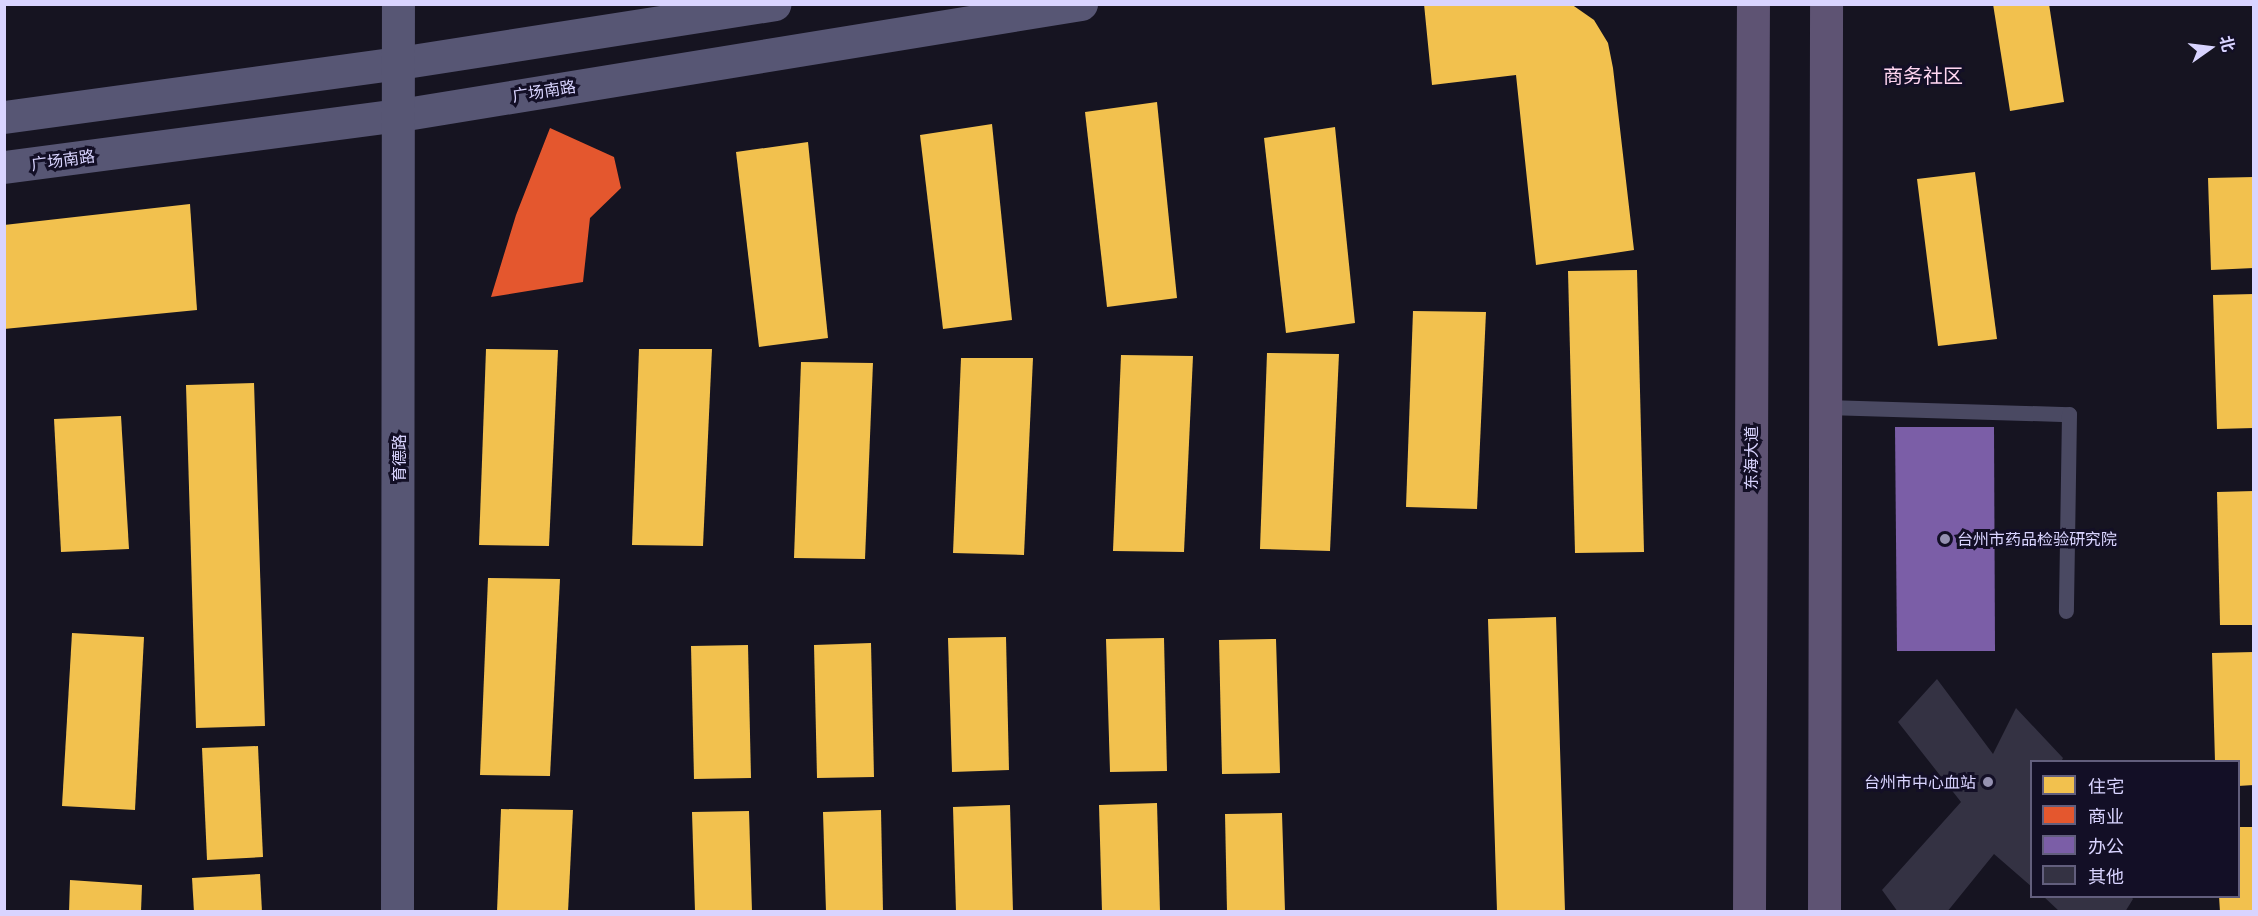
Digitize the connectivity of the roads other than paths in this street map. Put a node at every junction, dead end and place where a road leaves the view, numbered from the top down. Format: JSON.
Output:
{"nodes":[{"id":1,"x":398,"y":4,"type":"edge"},
{"id":2,"x":774,"y":4,"type":"edge"},
{"id":3,"x":1081,"y":4,"type":"edge"},
{"id":4,"x":1753,"y":4,"type":"edge"},
{"id":5,"x":1826,"y":4,"type":"edge"},
{"id":6,"x":399,"y":63,"type":"junction"},
{"id":7,"x":400,"y":115,"type":"junction"},
{"id":8,"x":4,"y":117,"type":"edge"},
{"id":9,"x":4,"y":167,"type":"edge"},
{"id":10,"x":1826,"y":406,"type":"junction"},
{"id":11,"x":2066,"y":611,"type":"dead end"},
{"id":12,"x":397,"y":912,"type":"edge"},
{"id":13,"x":1749,"y":912,"type":"edge"},
{"id":14,"x":1824,"y":912,"type":"edge"}],
"edges":[{"from":1,"to":6,"type":"main road","name":"育德路"},
{"from":2,"to":6,"type":"main road"},
{"from":3,"to":7,"type":"main road","name":"广场南路"},
{"from":4,"to":13,"type":"main road","name":"东海大道"},
{"from":5,"to":10,"type":"main road"},
{"from":6,"to":7,"type":"main road","name":"育德路"},
{"from":6,"to":8,"type":"main road"},
{"from":7,"to":9,"type":"main road","name":"广场南路"},
{"from":7,"to":12,"type":"main road","name":"育德路"},
{"from":10,"to":11,"type":"lane"},
{"from":10,"to":14,"type":"main road"}]}
